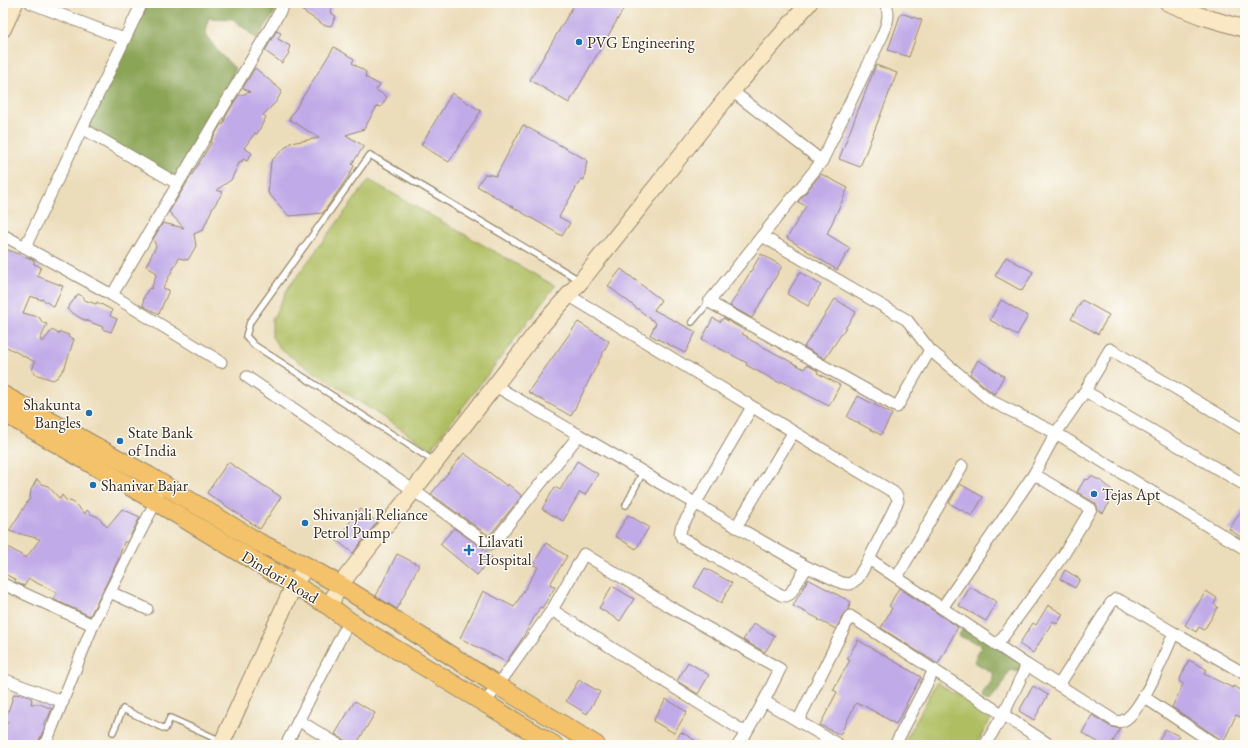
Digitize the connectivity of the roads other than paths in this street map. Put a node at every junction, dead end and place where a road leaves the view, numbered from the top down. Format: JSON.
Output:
{"nodes":[{"id":1,"x":15,"y":3,"type":"edge"},
{"id":2,"x":31,"y":3,"type":"edge"},
{"id":3,"x":142,"y":3,"type":"edge"},
{"id":4,"x":285,"y":3,"type":"edge"},
{"id":5,"x":809,"y":3,"type":"edge"},
{"id":6,"x":885,"y":3,"type":"edge"},
{"id":7,"x":1168,"y":3,"type":"edge"},
{"id":8,"x":3,"y":29,"type":"edge"},
{"id":9,"x":1245,"y":29,"type":"edge"},
{"id":10,"x":124,"y":39,"type":"junction"},
{"id":11,"x":732,"y":91,"type":"junction"},
{"id":12,"x":82,"y":128,"type":"junction"},
{"id":13,"x":822,"y":161,"type":"junction"},
{"id":14,"x":178,"y":184,"type":"junction"},
{"id":15,"x":3,"y":235,"type":"edge"},
{"id":16,"x":762,"y":236,"type":"junction"},
{"id":17,"x":25,"y":247,"type":"junction"},
{"id":18,"x":581,"y":281,"type":"junction"},
{"id":19,"x":112,"y":295,"type":"junction"},
{"id":20,"x":568,"y":295,"type":"junction"},
{"id":21,"x":709,"y":302,"type":"junction"},
{"id":22,"x":692,"y":322,"type":"dead end"},
{"id":23,"x":930,"y":350,"type":"junction"},
{"id":24,"x":221,"y":362,"type":"dead end"},
{"id":25,"x":247,"y":376,"type":"dead end"},
{"id":26,"x":494,"y":385,"type":"junction"},
{"id":27,"x":1085,"y":391,"type":"junction"},
{"id":28,"x":3,"y":395,"type":"edge"},
{"id":29,"x":752,"y":407,"type":"junction"},
{"id":30,"x":3,"y":412,"type":"edge"},
{"id":31,"x":1245,"y":430,"type":"edge"},
{"id":32,"x":793,"y":433,"type":"junction"},
{"id":33,"x":1056,"y":433,"type":"junction"},
{"id":34,"x":579,"y":435,"type":"junction"},
{"id":35,"x":435,"y":462,"type":"junction"},
{"id":36,"x":962,"y":466,"type":"dead end"},
{"id":37,"x":643,"y":472,"type":"junction"},
{"id":38,"x":1034,"y":474,"type":"junction"},
{"id":39,"x":1245,"y":485,"type":"edge"},
{"id":40,"x":413,"y":490,"type":"junction"},
{"id":41,"x":160,"y":493,"type":"junction"},
{"id":42,"x":695,"y":503,"type":"junction"},
{"id":43,"x":626,"y":505,"type":"dead end"},
{"id":44,"x":736,"y":527,"type":"junction"},
{"id":45,"x":1245,"y":549,"type":"edge"},
{"id":46,"x":869,"y":560,"type":"junction"},
{"id":47,"x":306,"y":566,"type":"junction"},
{"id":48,"x":807,"y":567,"type":"junction"},
{"id":49,"x":897,"y":577,"type":"junction"},
{"id":50,"x":3,"y":584,"type":"edge"},
{"id":51,"x":294,"y":585,"type":"junction"},
{"id":52,"x":340,"y":585,"type":"junction"},
{"id":53,"x":110,"y":592,"type":"junction"},
{"id":54,"x":328,"y":606,"type":"junction"},
{"id":55,"x":942,"y":608,"type":"junction"},
{"id":56,"x":147,"y":609,"type":"dead end"},
{"id":57,"x":552,"y":610,"type":"junction"},
{"id":58,"x":349,"y":621,"type":"junction"},
{"id":59,"x":93,"y":625,"type":"junction"},
{"id":60,"x":1174,"y":633,"type":"junction"},
{"id":61,"x":997,"y":645,"type":"junction"},
{"id":62,"x":1027,"y":665,"type":"junction"},
{"id":63,"x":934,"y":670,"type":"junction"},
{"id":64,"x":1245,"y":674,"type":"edge"},
{"id":65,"x":3,"y":679,"type":"edge"},
{"id":66,"x":497,"y":685,"type":"junction"},
{"id":67,"x":1059,"y":685,"type":"junction"},
{"id":68,"x":1144,"y":697,"type":"junction"},
{"id":69,"x":764,"y":701,"type":"junction"},
{"id":70,"x":63,"y":702,"type":"junction"},
{"id":71,"x":485,"y":703,"type":"junction"},
{"id":72,"x":1003,"y":715,"type":"junction"},
{"id":73,"x":298,"y":720,"type":"junction"},
{"id":74,"x":798,"y":721,"type":"junction"},
{"id":75,"x":113,"y":732,"type":"dead end"},
{"id":76,"x":746,"y":733,"type":"junction"},
{"id":77,"x":222,"y":743,"type":"edge"},
{"id":78,"x":45,"y":745,"type":"edge"},
{"id":79,"x":286,"y":745,"type":"edge"},
{"id":80,"x":339,"y":745,"type":"edge"},
{"id":81,"x":554,"y":745,"type":"edge"},
{"id":82,"x":596,"y":745,"type":"edge"},
{"id":83,"x":738,"y":745,"type":"edge"},
{"id":84,"x":839,"y":745,"type":"edge"},
{"id":85,"x":895,"y":745,"type":"edge"},
{"id":86,"x":985,"y":745,"type":"edge"},
{"id":87,"x":1050,"y":745,"type":"edge"},
{"id":88,"x":1216,"y":745,"type":"edge"}],
"edges":[{"from":1,"to":8,"type":"street"},
{"from":2,"to":10,"type":"street"},
{"from":3,"to":10,"type":"street"},
{"from":4,"to":14,"type":"street"},
{"from":5,"to":11,"type":"street"},
{"from":6,"to":13,"type":"street"},
{"from":7,"to":9,"type":"street"},
{"from":10,"to":12,"type":"street"},
{"from":11,"to":13,"type":"street"},
{"from":11,"to":18,"type":"street"},
{"from":12,"to":14,"type":"street"},
{"from":12,"to":17,"type":"street"},
{"from":13,"to":16,"type":"street"},
{"from":14,"to":19,"type":"street"},
{"from":15,"to":17,"type":"street"},
{"from":16,"to":21,"type":"street"},
{"from":16,"to":23,"type":"street"},
{"from":17,"to":19,"type":"street"},
{"from":18,"to":20,"type":"street"},
{"from":18,"to":35,"type":"lane"},
{"from":19,"to":24,"type":"street"},
{"from":20,"to":26,"type":"street"},
{"from":20,"to":29,"type":"street"},
{"from":21,"to":22,"type":"lane"},
{"from":21,"to":23,"type":"street"},
{"from":23,"to":33,"type":"street"},
{"from":25,"to":40,"type":"street"},
{"from":26,"to":34,"type":"street"},
{"from":26,"to":35,"type":"street"},
{"from":27,"to":31,"type":"street"},
{"from":27,"to":33,"type":"street"},
{"from":27,"to":39,"type":"street"},
{"from":28,"to":41,"type":"main road","name":"Dindori Road"},
{"from":29,"to":32,"type":"street"},
{"from":29,"to":42,"type":"street"},
{"from":30,"to":41,"type":"main road","name":"Dindori Road"},
{"from":32,"to":44,"type":"street"},
{"from":32,"to":46,"type":"street"},
{"from":33,"to":38,"type":"street"},
{"from":33,"to":45,"type":"street"},
{"from":34,"to":37,"type":"street"},
{"from":34,"to":40,"type":"street"},
{"from":35,"to":40,"type":"street"},
{"from":36,"to":49,"type":"street"},
{"from":37,"to":42,"type":"street"},
{"from":37,"to":43,"type":"lane"},
{"from":38,"to":55,"type":"street"},
{"from":38,"to":61,"type":"street"},
{"from":40,"to":52,"type":"street"},
{"from":41,"to":47,"type":"main road","name":"Dindori Road"},
{"from":41,"to":51,"type":"main road","name":"Dindori Road"},
{"from":41,"to":53,"type":"street"},
{"from":42,"to":44,"type":"street"},
{"from":42,"to":48,"type":"street"},
{"from":44,"to":48,"type":"street"},
{"from":46,"to":48,"type":"street"},
{"from":46,"to":49,"type":"street"},
{"from":47,"to":51,"type":"street"},
{"from":47,"to":52,"type":"main road","name":"Dindori Road"},
{"from":49,"to":55,"type":"street"},
{"from":50,"to":59,"type":"street"},
{"from":51,"to":54,"type":"main road","name":"Dindori Road"},
{"from":51,"to":77,"type":"street"},
{"from":52,"to":54,"type":"street"},
{"from":52,"to":66,"type":"main road","name":"Dindori Road"},
{"from":53,"to":56,"type":"street"},
{"from":53,"to":59,"type":"street"},
{"from":54,"to":58,"type":"main road","name":"Dindori Road"},
{"from":55,"to":61,"type":"street"},
{"from":57,"to":66,"type":"street"},
{"from":57,"to":69,"type":"street"},
{"from":57,"to":76,"type":"street"},
{"from":58,"to":71,"type":"main road","name":"Dindori Road"},
{"from":58,"to":73,"type":"street"},
{"from":59,"to":70,"type":"street"},
{"from":60,"to":64,"type":"street"},
{"from":60,"to":67,"type":"street"},
{"from":60,"to":68,"type":"street"},
{"from":61,"to":62,"type":"street"},
{"from":62,"to":67,"type":"street"},
{"from":62,"to":72,"type":"street"},
{"from":63,"to":72,"type":"street"},
{"from":63,"to":74,"type":"street"},
{"from":63,"to":85,"type":"street"},
{"from":65,"to":70,"type":"street"},
{"from":66,"to":71,"type":"street"},
{"from":66,"to":82,"type":"main road","name":"Dindori Road"},
{"from":67,"to":68,"type":"street"},
{"from":68,"to":88,"type":"street"},
{"from":69,"to":74,"type":"street"},
{"from":69,"to":76,"type":"street"},
{"from":70,"to":78,"type":"street"},
{"from":71,"to":81,"type":"main road","name":"Dindori Road"},
{"from":72,"to":86,"type":"street"},
{"from":72,"to":87,"type":"street"},
{"from":73,"to":79,"type":"street"},
{"from":73,"to":80,"type":"street"},
{"from":74,"to":84,"type":"street"},
{"from":75,"to":77,"type":"lane"},
{"from":76,"to":83,"type":"street"}]}
